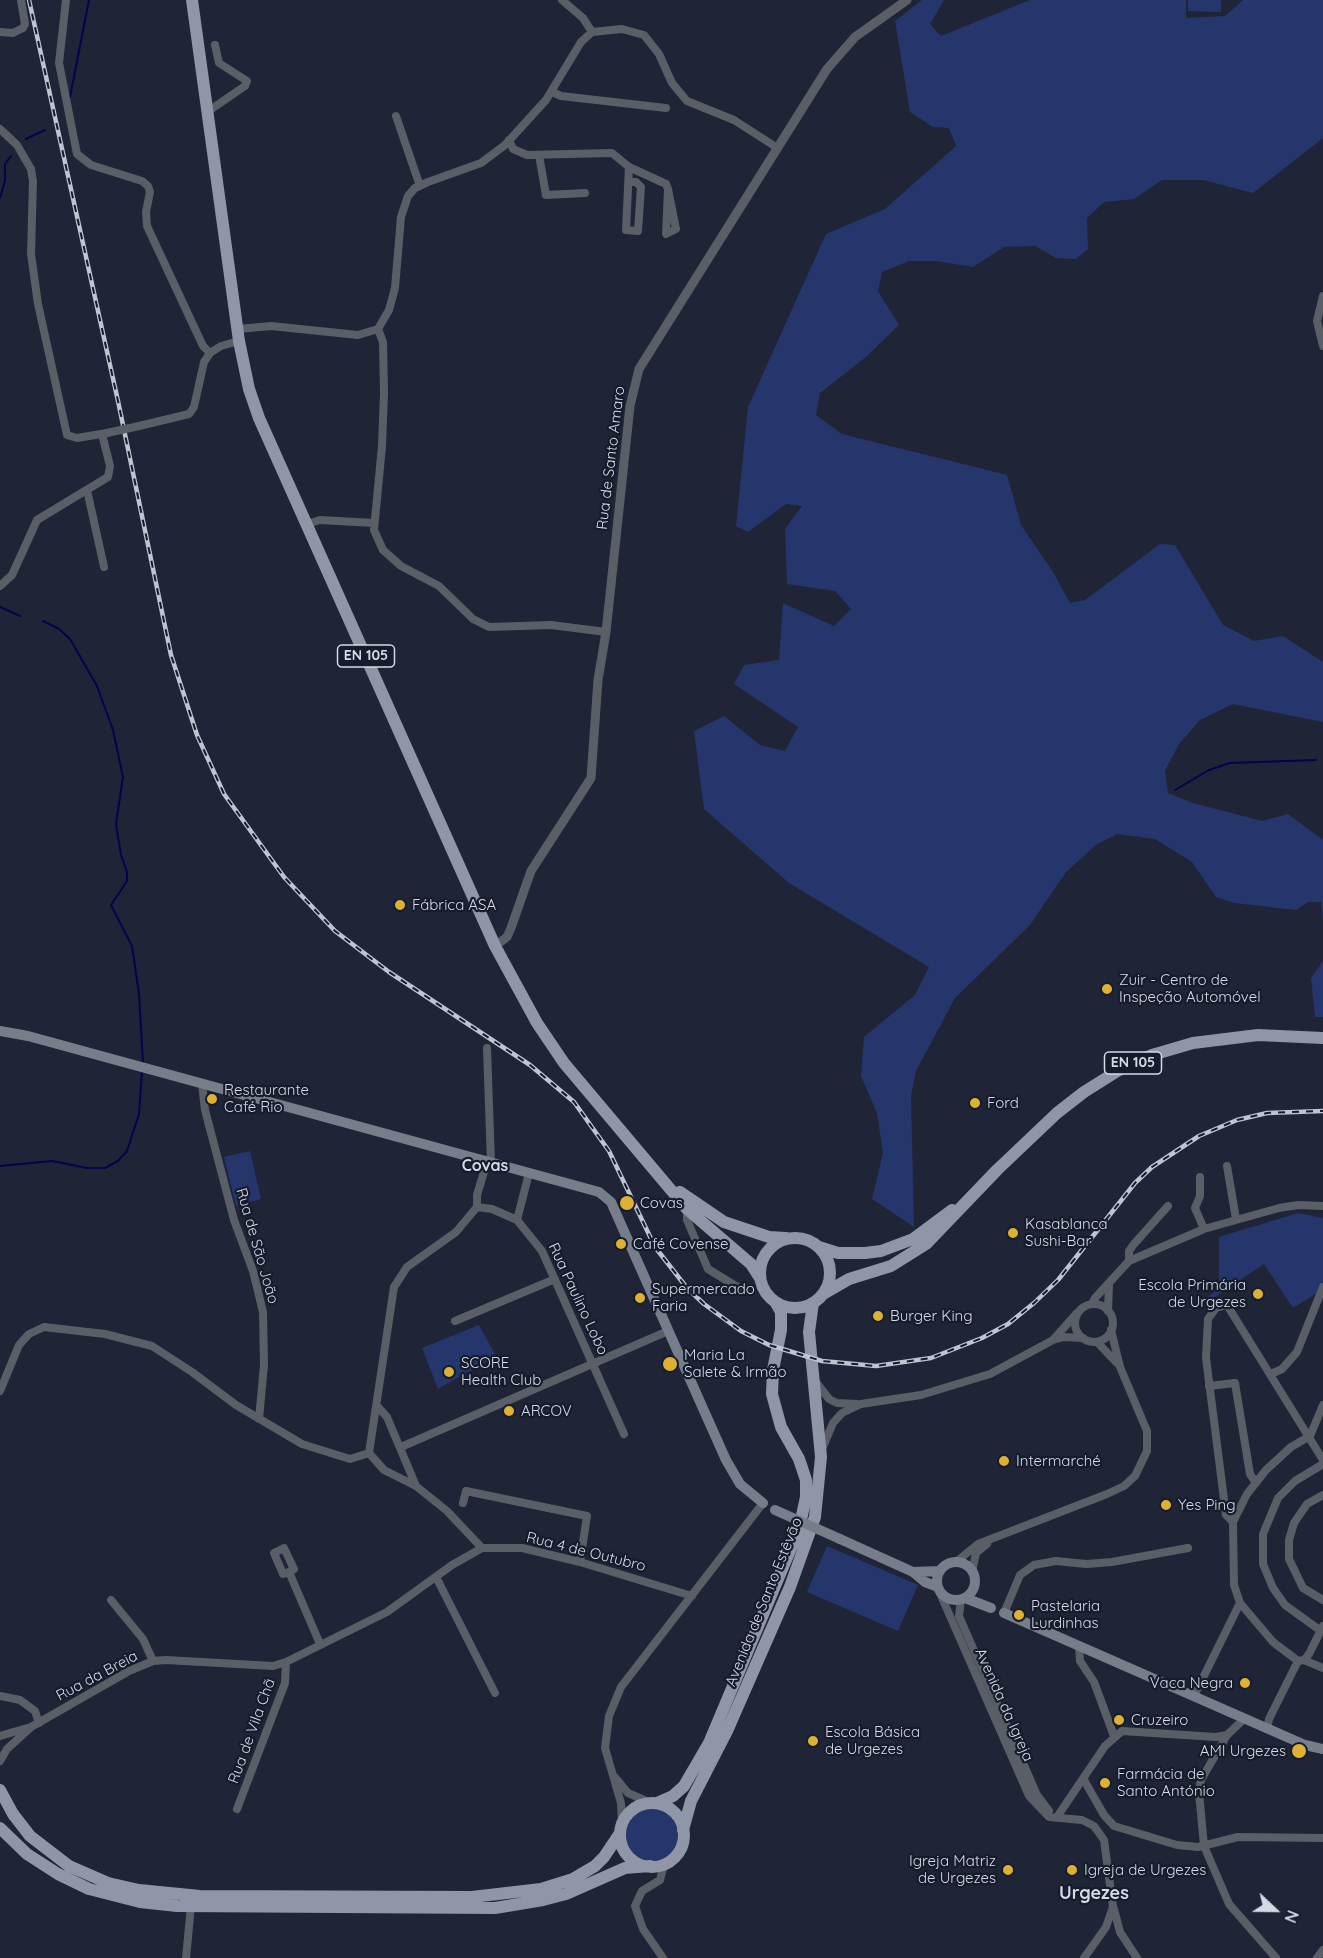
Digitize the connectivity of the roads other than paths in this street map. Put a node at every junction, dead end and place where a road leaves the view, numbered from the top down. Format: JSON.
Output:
{"nodes":[{"id":1,"x":21,"y":0,"type":"edge"},
{"id":2,"x":66,"y":0,"type":"edge"},
{"id":3,"x":192,"y":0,"type":"edge"},
{"id":4,"x":562,"y":0,"type":"edge"},
{"id":5,"x":907,"y":0,"type":"edge"},
{"id":6,"x":0,"y":32,"type":"edge"},
{"id":7,"x":592,"y":32,"type":"junction"},
{"id":8,"x":215,"y":45,"type":"dead end"},
{"id":9,"x":552,"y":92,"type":"junction"},
{"id":10,"x":666,"y":108,"type":"dead end"},
{"id":11,"x":207,"y":112,"type":"junction"},
{"id":12,"x":396,"y":116,"type":"dead end"},
{"id":13,"x":0,"y":129,"type":"edge"},
{"id":14,"x":509,"y":140,"type":"junction"},
{"id":15,"x":776,"y":147,"type":"junction"},
{"id":16,"x":539,"y":155,"type":"junction"},
{"id":17,"x":629,"y":167,"type":"junction"},
{"id":18,"x":630,"y":182,"type":"junction"},
{"id":19,"x":420,"y":186,"type":"junction"},
{"id":20,"x":668,"y":189,"type":"junction"},
{"id":21,"x":585,"y":193,"type":"dead end"},
{"id":22,"x":1323,"y":296,"type":"edge"},
{"id":23,"x":378,"y":329,"type":"junction"},
{"id":24,"x":238,"y":335,"type":"junction"},
{"id":25,"x":1323,"y":346,"type":"edge"},
{"id":26,"x":210,"y":353,"type":"junction"},
{"id":27,"x":104,"y":434,"type":"junction"},
{"id":28,"x":87,"y":490,"type":"junction"},
{"id":29,"x":374,"y":523,"type":"junction"},
{"id":30,"x":307,"y":524,"type":"junction"},
{"id":31,"x":104,"y":567,"type":"dead end"},
{"id":32,"x":0,"y":586,"type":"edge"},
{"id":33,"x":606,"y":632,"type":"junction"},
{"id":34,"x":495,"y":946,"type":"junction"},
{"id":35,"x":0,"y":1031,"type":"edge"},
{"id":36,"x":1323,"y":1038,"type":"edge"},
{"id":37,"x":487,"y":1048,"type":"dead end"},
{"id":38,"x":202,"y":1084,"type":"junction"},
{"id":39,"x":489,"y":1162,"type":"junction"},
{"id":40,"x":1227,"y":1166,"type":"dead end"},
{"id":41,"x":653,"y":1168,"type":"junction"},
{"id":42,"x":529,"y":1173,"type":"junction"},
{"id":43,"x":1200,"y":1177,"type":"dead end"},
{"id":44,"x":983,"y":1185,"type":"junction"},
{"id":45,"x":1168,"y":1206,"type":"dead end"},
{"id":46,"x":1323,"y":1206,"type":"edge"},
{"id":47,"x":477,"y":1207,"type":"junction"},
{"id":48,"x":687,"y":1209,"type":"junction"},
{"id":49,"x":1236,"y":1219,"type":"junction"},
{"id":50,"x":517,"y":1220,"type":"junction"},
{"id":51,"x":1204,"y":1229,"type":"junction"},
{"id":52,"x":790,"y":1238,"type":"junction"},
{"id":53,"x":819,"y":1247,"type":"junction"},
{"id":54,"x":1129,"y":1261,"type":"junction"},
{"id":55,"x":760,"y":1278,"type":"junction"},
{"id":56,"x":555,"y":1279,"type":"junction"},
{"id":57,"x":1109,"y":1284,"type":"junction"},
{"id":58,"x":1323,"y":1287,"type":"edge"},
{"id":59,"x":739,"y":1288,"type":"dead end"},
{"id":60,"x":823,"y":1294,"type":"junction"},
{"id":61,"x":776,"y":1303,"type":"junction"},
{"id":62,"x":813,"y":1303,"type":"junction"},
{"id":63,"x":1092,"y":1304,"type":"junction"},
{"id":64,"x":1108,"y":1311,"type":"junction"},
{"id":65,"x":1077,"y":1313,"type":"junction"},
{"id":66,"x":454,"y":1321,"type":"dead end"},
{"id":67,"x":1111,"y":1330,"type":"junction"},
{"id":68,"x":668,"y":1331,"type":"junction"},
{"id":69,"x":1083,"y":1338,"type":"junction"},
{"id":70,"x":1053,"y":1340,"type":"junction"},
{"id":71,"x":1097,"y":1342,"type":"junction"},
{"id":72,"x":593,"y":1364,"type":"junction"},
{"id":73,"x":1120,"y":1367,"type":"junction"},
{"id":74,"x":1271,"y":1374,"type":"junction"},
{"id":75,"x":814,"y":1377,"type":"junction"},
{"id":76,"x":1209,"y":1386,"type":"junction"},
{"id":77,"x":0,"y":1391,"type":"edge"},
{"id":78,"x":861,"y":1404,"type":"junction"},
{"id":79,"x":1323,"y":1405,"type":"edge"},
{"id":80,"x":377,"y":1406,"type":"junction"},
{"id":81,"x":259,"y":1419,"type":"junction"},
{"id":82,"x":624,"y":1434,"type":"dead end"},
{"id":83,"x":1310,"y":1436,"type":"junction"},
{"id":84,"x":401,"y":1447,"type":"junction"},
{"id":85,"x":369,"y":1453,"type":"junction"},
{"id":86,"x":821,"y":1457,"type":"junction"},
{"id":87,"x":1323,"y":1462,"type":"edge"},
{"id":88,"x":1256,"y":1482,"type":"junction"},
{"id":89,"x":416,"y":1486,"type":"junction"},
{"id":90,"x":1323,"y":1495,"type":"edge"},
{"id":91,"x":462,"y":1503,"type":"dead end"},
{"id":92,"x":763,"y":1503,"type":"junction"},
{"id":93,"x":775,"y":1510,"type":"joint"},
{"id":94,"x":1233,"y":1522,"type":"junction"},
{"id":95,"x":998,"y":1537,"type":"junction"},
{"id":96,"x":482,"y":1548,"type":"junction"},
{"id":97,"x":1188,"y":1548,"type":"dead end"},
{"id":98,"x":580,"y":1562,"type":"junction"},
{"id":99,"x":956,"y":1562,"type":"junction"},
{"id":100,"x":940,"y":1571,"type":"junction"},
{"id":101,"x":289,"y":1572,"type":"dead end"},
{"id":102,"x":913,"y":1572,"type":"junction"},
{"id":103,"x":972,"y":1572,"type":"junction"},
{"id":104,"x":436,"y":1577,"type":"junction"},
{"id":105,"x":973,"y":1588,"type":"junction"},
{"id":106,"x":939,"y":1589,"type":"junction"},
{"id":107,"x":692,"y":1596,"type":"junction"},
{"id":108,"x":963,"y":1598,"type":"junction"},
{"id":109,"x":111,"y":1600,"type":"dead end"},
{"id":110,"x":1323,"y":1600,"type":"edge"},
{"id":111,"x":1240,"y":1603,"type":"junction"},
{"id":112,"x":991,"y":1608,"type":"junction"},
{"id":113,"x":1004,"y":1613,"type":"junction"},
{"id":114,"x":1322,"y":1629,"type":"edge"},
{"id":115,"x":320,"y":1644,"type":"junction"},
{"id":116,"x":1079,"y":1646,"type":"junction"},
{"id":117,"x":1301,"y":1660,"type":"junction"},
{"id":118,"x":153,"y":1661,"type":"junction"},
{"id":119,"x":286,"y":1662,"type":"junction"},
{"id":120,"x":1323,"y":1668,"type":"edge"},
{"id":121,"x":495,"y":1693,"type":"dead end"},
{"id":122,"x":0,"y":1696,"type":"edge"},
{"id":123,"x":1194,"y":1696,"type":"junction"},
{"id":124,"x":1244,"y":1719,"type":"junction"},
{"id":125,"x":35,"y":1725,"type":"junction"},
{"id":126,"x":1267,"y":1729,"type":"junction"},
{"id":127,"x":1227,"y":1735,"type":"junction"},
{"id":128,"x":0,"y":1736,"type":"edge"},
{"id":129,"x":1114,"y":1736,"type":"junction"},
{"id":130,"x":1323,"y":1749,"type":"edge"},
{"id":131,"x":0,"y":1761,"type":"edge"},
{"id":132,"x":611,"y":1771,"type":"junction"},
{"id":133,"x":1084,"y":1780,"type":"junction"},
{"id":134,"x":0,"y":1790,"type":"edge"},
{"id":135,"x":654,"y":1803,"type":"junction"},
{"id":136,"x":237,"y":1809,"type":"dead end"},
{"id":137,"x":1057,"y":1817,"type":"junction"},
{"id":138,"x":1114,"y":1826,"type":"junction"},
{"id":139,"x":0,"y":1828,"type":"edge"},
{"id":140,"x":621,"y":1829,"type":"junction"},
{"id":141,"x":683,"y":1830,"type":"junction"},
{"id":142,"x":1101,"y":1834,"type":"junction"},
{"id":143,"x":1323,"y":1838,"type":"edge"},
{"id":144,"x":1204,"y":1846,"type":"junction"},
{"id":145,"x":664,"y":1864,"type":"junction"},
{"id":146,"x":650,"y":1866,"type":"junction"},
{"id":147,"x":191,"y":1906,"type":"junction"},
{"id":148,"x":1113,"y":1907,"type":"junction"},
{"id":149,"x":1106,"y":1927,"type":"junction"},
{"id":150,"x":1120,"y":1932,"type":"junction"},
{"id":151,"x":1323,"y":1950,"type":"edge"},
{"id":152,"x":186,"y":1958,"type":"edge"},
{"id":153,"x":663,"y":1958,"type":"edge"},
{"id":154,"x":1084,"y":1958,"type":"edge"},
{"id":155,"x":1137,"y":1958,"type":"edge"},
{"id":156,"x":1276,"y":1958,"type":"edge"},
{"id":157,"x":1317,"y":1958,"type":"edge"}],
"edges":[{"from":1,"to":6,"type":"street"},
{"from":2,"to":26,"type":"street"},
{"from":3,"to":11,"type":"main road","number":"EN 105"},
{"from":4,"to":7,"type":"street"},
{"from":5,"to":15,"type":"street","name":"Rua de Santo Amaro"},
{"from":7,"to":9,"type":"street"},
{"from":7,"to":15,"type":"street"},
{"from":8,"to":11,"type":"street"},
{"from":9,"to":10,"type":"street"},
{"from":9,"to":14,"type":"street"},
{"from":11,"to":24,"type":"main road","number":"EN 105"},
{"from":12,"to":19,"type":"street"},
{"from":13,"to":27,"type":"street"},
{"from":14,"to":16,"type":"street"},
{"from":14,"to":19,"type":"street"},
{"from":15,"to":33,"type":"street","name":"Rua de Santo Amaro"},
{"from":16,"to":17,"type":"street"},
{"from":16,"to":21,"type":"street"},
{"from":17,"to":18,"type":"street"},
{"from":17,"to":20,"type":"street"},
{"from":18,"to":18,"type":"street"},
{"from":19,"to":23,"type":"street"},
{"from":20,"to":20,"type":"street"},
{"from":22,"to":25,"type":"street"},
{"from":23,"to":24,"type":"street"},
{"from":23,"to":29,"type":"street"},
{"from":24,"to":26,"type":"street"},
{"from":24,"to":30,"type":"main road","number":"EN 105"},
{"from":26,"to":27,"type":"street","bridge":true},
{"from":27,"to":28,"type":"street"},
{"from":28,"to":31,"type":"street"},
{"from":28,"to":32,"type":"street"},
{"from":29,"to":30,"type":"street"},
{"from":29,"to":33,"type":"street"},
{"from":30,"to":34,"type":"main road","number":"EN 105"},
{"from":33,"to":34,"type":"street","name":"Rua de Santo Amaro"},
{"from":34,"to":41,"type":"main road","number":"EN 105"},
{"from":35,"to":38,"type":"main road"},
{"from":36,"to":44,"type":"main road","number":"EN 105"},
{"from":37,"to":39,"type":"street"},
{"from":38,"to":39,"type":"main road"},
{"from":38,"to":81,"type":"street","name":"Rua de São João"},
{"from":39,"to":42,"type":"main road"},
{"from":39,"to":47,"type":"street"},
{"from":40,"to":49,"type":"street"},
{"from":41,"to":48,"type":"main road","number":"EN 105"},
{"from":41,"to":52,"type":"main road","number":"EN 105"},
{"from":42,"to":50,"type":"street"},
{"from":42,"to":68,"type":"main road"},
{"from":43,"to":51,"type":"street"},
{"from":44,"to":53,"type":"main road","number":"EN 105"},
{"from":44,"to":60,"type":"main road","number":"EN 105"},
{"from":45,"to":54,"type":"street"},
{"from":46,"to":49,"type":"street"},
{"from":47,"to":50,"type":"street","name":"Rua Paulino Lobo"},
{"from":47,"to":80,"type":"street"},
{"from":48,"to":55,"type":"main road","number":"EN 105"},
{"from":48,"to":59,"type":"street"},
{"from":49,"to":51,"type":"street"},
{"from":50,"to":56,"type":"street","name":"Rua Paulino Lobo"},
{"from":51,"to":54,"type":"street"},
{"from":52,"to":53,"type":"main road","number":"EN 105"},
{"from":52,"to":55,"type":"main road"},
{"from":53,"to":60,"type":"main road"},
{"from":54,"to":57,"type":"street"},
{"from":55,"to":61,"type":"main road","number":"EN 105"},
{"from":56,"to":66,"type":"street"},
{"from":56,"to":72,"type":"street","name":"Rua Paulino Lobo"},
{"from":57,"to":63,"type":"street"},
{"from":57,"to":64,"type":"street"},
{"from":58,"to":74,"type":"street"},
{"from":60,"to":62,"type":"main road","number":"EN 105"},
{"from":61,"to":62,"type":"main road"},
{"from":61,"to":135,"type":"main road","name":"Avenida de Santo Estêvão"},
{"from":62,"to":75,"type":"main road","name":"Avenida de Santo Estêvão"},
{"from":63,"to":64,"type":"street"},
{"from":63,"to":65,"type":"street"},
{"from":64,"to":67,"type":"street"},
{"from":65,"to":69,"type":"street"},
{"from":65,"to":70,"type":"street"},
{"from":67,"to":71,"type":"street"},
{"from":67,"to":73,"type":"street"},
{"from":68,"to":72,"type":"street"},
{"from":68,"to":92,"type":"main road"},
{"from":69,"to":70,"type":"street"},
{"from":69,"to":71,"type":"street"},
{"from":70,"to":78,"type":"street"},
{"from":71,"to":73,"type":"street"},
{"from":72,"to":82,"type":"street","name":"Rua Paulino Lobo"},
{"from":72,"to":84,"type":"street"},
{"from":73,"to":95,"type":"street"},
{"from":74,"to":76,"type":"street"},
{"from":74,"to":83,"type":"street"},
{"from":75,"to":78,"type":"street"},
{"from":75,"to":86,"type":"main road","name":"Avenida de Santo Estêvão"},
{"from":76,"to":88,"type":"street"},
{"from":76,"to":94,"type":"street"},
{"from":77,"to":81,"type":"street"},
{"from":78,"to":86,"type":"street"},
{"from":79,"to":83,"type":"street"},
{"from":80,"to":84,"type":"street"},
{"from":80,"to":85,"type":"street"},
{"from":81,"to":85,"type":"street"},
{"from":83,"to":87,"type":"street"},
{"from":83,"to":88,"type":"street"},
{"from":84,"to":89,"type":"street"},
{"from":85,"to":89,"type":"street"},
{"from":86,"to":141,"type":"main road","name":"Avenida de Santo Estêvão"},
{"from":87,"to":114,"type":"street"},
{"from":88,"to":94,"type":"street"},
{"from":89,"to":96,"type":"street"},
{"from":90,"to":110,"type":"street"},
{"from":91,"to":98,"type":"street"},
{"from":92,"to":93,"type":"street"},
{"from":92,"to":107,"type":"street"},
{"from":93,"to":102,"type":"main road","bridge":true},
{"from":94,"to":111,"type":"street"},
{"from":95,"to":99,"type":"street"},
{"from":95,"to":103,"type":"street"},
{"from":96,"to":98,"type":"street","name":"Rua 4 de Outubro"},
{"from":96,"to":104,"type":"street"},
{"from":97,"to":113,"type":"street"},
{"from":98,"to":107,"type":"street","name":"Rua 4 de Outubro"},
{"from":99,"to":100,"type":"main road"},
{"from":99,"to":103,"type":"main road"},
{"from":100,"to":102,"type":"main road"},
{"from":100,"to":106,"type":"main road"},
{"from":101,"to":115,"type":"street"},
{"from":102,"to":106,"type":"main road"},
{"from":103,"to":105,"type":"main road"},
{"from":104,"to":115,"type":"street"},
{"from":104,"to":121,"type":"street"},
{"from":105,"to":108,"type":"main road"},
{"from":105,"to":112,"type":"main road"},
{"from":106,"to":108,"type":"main road"},
{"from":106,"to":137,"type":"street","name":"Avenida da Igreja"},
{"from":107,"to":132,"type":"street"},
{"from":108,"to":112,"type":"main road"},
{"from":108,"to":137,"type":"street","name":"Avenida da Igreja"},
{"from":109,"to":118,"type":"street"},
{"from":111,"to":117,"type":"street"},
{"from":111,"to":123,"type":"street"},
{"from":112,"to":113,"type":"street"},
{"from":113,"to":116,"type":"main road"},
{"from":114,"to":117,"type":"street"},
{"from":115,"to":119,"type":"street"},
{"from":116,"to":123,"type":"main road"},
{"from":116,"to":129,"type":"street"},
{"from":117,"to":120,"type":"street"},
{"from":117,"to":126,"type":"street"},
{"from":118,"to":119,"type":"street","name":"Rua da Breia"},
{"from":118,"to":125,"type":"street","name":"Rua da Breia"},
{"from":119,"to":136,"type":"street","name":"Rua de Vila Chã"},
{"from":122,"to":125,"type":"street"},
{"from":123,"to":124,"type":"main road"},
{"from":124,"to":126,"type":"main road"},
{"from":124,"to":127,"type":"street"},
{"from":125,"to":128,"type":"street","name":"Rua da Breia"},
{"from":125,"to":131,"type":"street","name":"Rua da Breia"},
{"from":126,"to":130,"type":"main road"},
{"from":127,"to":129,"type":"street"},
{"from":127,"to":144,"type":"street"},
{"from":129,"to":133,"type":"street"},
{"from":132,"to":135,"type":"street"},
{"from":132,"to":140,"type":"street"},
{"from":133,"to":137,"type":"street"},
{"from":133,"to":138,"type":"street"},
{"from":134,"to":140,"type":"main road"},
{"from":135,"to":140,"type":"main road"},
{"from":135,"to":141,"type":"main road"},
{"from":137,"to":142,"type":"street","name":"Avenida da Igreja"},
{"from":138,"to":142,"type":"street"},
{"from":138,"to":144,"type":"street"},
{"from":139,"to":147,"type":"main road"},
{"from":140,"to":146,"type":"main road"},
{"from":141,"to":145,"type":"main road"},
{"from":142,"to":148,"type":"street"},
{"from":143,"to":144,"type":"street"},
{"from":144,"to":156,"type":"street"},
{"from":145,"to":146,"type":"main road"},
{"from":145,"to":153,"type":"street"},
{"from":146,"to":147,"type":"main road"},
{"from":147,"to":152,"type":"street"},
{"from":148,"to":149,"type":"street"},
{"from":148,"to":150,"type":"street"},
{"from":149,"to":150,"type":"street"},
{"from":149,"to":154,"type":"street"},
{"from":150,"to":155,"type":"street"},
{"from":151,"to":157,"type":"street"}]}
